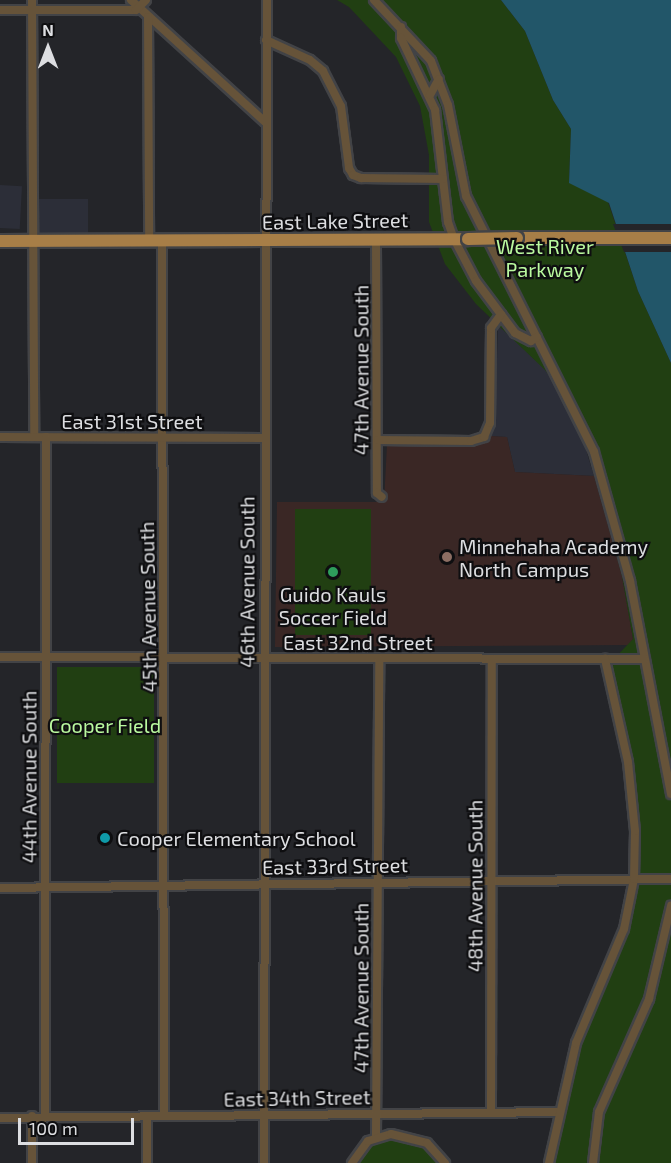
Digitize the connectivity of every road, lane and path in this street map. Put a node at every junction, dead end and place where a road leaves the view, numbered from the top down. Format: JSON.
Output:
{"nodes":[{"id":1,"x":32,"y":0,"type":"edge"},
{"id":2,"x":131,"y":0,"type":"edge"},
{"id":3,"x":146,"y":0,"type":"edge"},
{"id":4,"x":267,"y":0,"type":"edge"},
{"id":5,"x":374,"y":0,"type":"edge"},
{"id":6,"x":139,"y":7,"type":"junction"},
{"id":7,"x":0,"y":10,"type":"edge"},
{"id":8,"x":32,"y":10,"type":"junction"},
{"id":9,"x":148,"y":17,"type":"junction"},
{"id":10,"x":401,"y":27,"type":"junction"},
{"id":11,"x":266,"y":40,"type":"junction"},
{"id":12,"x":439,"y":79,"type":"junction"},
{"id":13,"x":430,"y":95,"type":"junction"},
{"id":14,"x":265,"y":122,"type":"junction"},
{"id":15,"x":443,"y":179,"type":"junction"},
{"id":16,"x":671,"y":238,"type":"edge"},
{"id":17,"x":454,"y":240,"type":"junction"},
{"id":18,"x":0,"y":241,"type":"edge"},
{"id":19,"x":33,"y":241,"type":"junction"},
{"id":20,"x":376,"y":241,"type":"junction"},
{"id":21,"x":156,"y":242,"type":"junction"},
{"id":22,"x":264,"y":242,"type":"junction"},
{"id":23,"x":501,"y":314,"type":"junction"},
{"id":24,"x":537,"y":338,"type":"junction"},
{"id":25,"x":0,"y":437,"type":"edge"},
{"id":26,"x":34,"y":437,"type":"junction"},
{"id":27,"x":46,"y":437,"type":"junction"},
{"id":28,"x":163,"y":437,"type":"junction"},
{"id":29,"x":264,"y":438,"type":"junction"},
{"id":30,"x":378,"y":440,"type":"junction"},
{"id":31,"x":382,"y":496,"type":"dead end"},
{"id":32,"x":0,"y":657,"type":"edge"},
{"id":33,"x":46,"y":657,"type":"junction"},
{"id":34,"x":164,"y":658,"type":"junction"},
{"id":35,"x":264,"y":658,"type":"junction"},
{"id":36,"x":379,"y":659,"type":"junction"},
{"id":37,"x":492,"y":659,"type":"junction"},
{"id":38,"x":605,"y":659,"type":"junction"},
{"id":39,"x":644,"y":659,"type":"junction"},
{"id":40,"x":671,"y":795,"type":"edge"},
{"id":41,"x":634,"y":879,"type":"junction"},
{"id":42,"x":671,"y":879,"type":"edge"},
{"id":43,"x":491,"y":880,"type":"junction"},
{"id":44,"x":378,"y":881,"type":"junction"},
{"id":45,"x":265,"y":884,"type":"junction"},
{"id":46,"x":166,"y":886,"type":"junction"},
{"id":47,"x":0,"y":888,"type":"edge"},
{"id":48,"x":45,"y":889,"type":"junction"},
{"id":49,"x":671,"y":906,"type":"edge"},
{"id":50,"x":559,"y":1112,"type":"junction"},
{"id":51,"x":378,"y":1113,"type":"junction"},
{"id":52,"x":491,"y":1113,"type":"junction"},
{"id":53,"x":265,"y":1115,"type":"junction"},
{"id":54,"x":32,"y":1116,"type":"junction"},
{"id":55,"x":45,"y":1116,"type":"junction"},
{"id":56,"x":147,"y":1116,"type":"junction"},
{"id":57,"x":164,"y":1116,"type":"junction"},
{"id":58,"x":0,"y":1118,"type":"edge"},
{"id":59,"x":376,"y":1136,"type":"junction"},
{"id":60,"x":32,"y":1163,"type":"edge"},
{"id":61,"x":147,"y":1163,"type":"edge"},
{"id":62,"x":264,"y":1163,"type":"edge"},
{"id":63,"x":352,"y":1163,"type":"edge"},
{"id":64,"x":444,"y":1163,"type":"edge"},
{"id":65,"x":549,"y":1163,"type":"edge"},
{"id":66,"x":593,"y":1163,"type":"edge"}],
"edges":[{"from":1,"to":8,"type":"street"},
{"from":2,"to":6,"type":"street"},
{"from":3,"to":6,"type":"street"},
{"from":4,"to":11,"type":"street","name":"46th Avenue South"},
{"from":5,"to":10,"type":"street"},
{"from":6,"to":8,"type":"street"},
{"from":6,"to":9,"type":"street"},
{"from":7,"to":8,"type":"street"},
{"from":8,"to":19,"type":"street"},
{"from":9,"to":14,"type":"street"},
{"from":9,"to":21,"type":"street","name":"45th Avenue South"},
{"from":10,"to":12,"type":"street"},
{"from":10,"to":13,"type":"street"},
{"from":11,"to":14,"type":"street","name":"46th Avenue South"},
{"from":11,"to":15,"type":"street"},
{"from":12,"to":13,"type":"street"},
{"from":12,"to":24,"type":"street"},
{"from":13,"to":15,"type":"street"},
{"from":14,"to":22,"type":"street","name":"46th Avenue South"},
{"from":15,"to":17,"type":"street"},
{"from":16,"to":17,"type":"main road","name":"East Lake Street","bridge":true},
{"from":17,"to":20,"type":"main road","name":"East Lake Street"},
{"from":17,"to":23,"type":"street"},
{"from":18,"to":19,"type":"main road","name":"East Lake Street"},
{"from":19,"to":21,"type":"main road","name":"East Lake Street"},
{"from":19,"to":26,"type":"street"},
{"from":20,"to":22,"type":"main road","name":"East Lake Street"},
{"from":20,"to":30,"type":"street","name":"47th Avenue South"},
{"from":21,"to":22,"type":"main road","name":"East Lake Street"},
{"from":21,"to":28,"type":"street","name":"45th Avenue South"},
{"from":22,"to":29,"type":"street","name":"46th Avenue South"},
{"from":23,"to":24,"type":"street"},
{"from":23,"to":30,"type":"street"},
{"from":24,"to":39,"type":"street"},
{"from":25,"to":26,"type":"street","name":"East 31st Street"},
{"from":26,"to":27,"type":"street","name":"East 31st Street"},
{"from":27,"to":28,"type":"street","name":"East 31st Street"},
{"from":27,"to":33,"type":"street","name":"44th Avenue South"},
{"from":28,"to":29,"type":"street","name":"East 31st Street"},
{"from":28,"to":34,"type":"street","name":"45th Avenue South"},
{"from":29,"to":35,"type":"street","name":"46th Avenue South"},
{"from":30,"to":31,"type":"street","name":"47th Avenue South"},
{"from":32,"to":33,"type":"street","name":"East 32nd Street"},
{"from":33,"to":34,"type":"street","name":"East 32nd Street"},
{"from":33,"to":48,"type":"street","name":"44th Avenue South"},
{"from":34,"to":35,"type":"street","name":"East 32nd Street"},
{"from":34,"to":46,"type":"street","name":"45th Avenue South"},
{"from":35,"to":36,"type":"street","name":"East 32nd Street"},
{"from":35,"to":45,"type":"street","name":"46th Avenue South"},
{"from":36,"to":37,"type":"street","name":"East 32nd Street"},
{"from":36,"to":44,"type":"street","name":"47th Avenue South"},
{"from":37,"to":38,"type":"street","name":"East 32nd Street"},
{"from":37,"to":43,"type":"street","name":"48th Avenue South"},
{"from":38,"to":39,"type":"street","name":"East 32nd Street"},
{"from":38,"to":41,"type":"street"},
{"from":39,"to":40,"type":"street"},
{"from":41,"to":42,"type":"street","name":"East 33rd Street"},
{"from":41,"to":43,"type":"street","name":"East 33rd Street"},
{"from":41,"to":50,"type":"street"},
{"from":43,"to":44,"type":"street","name":"East 33rd Street"},
{"from":43,"to":52,"type":"street","name":"48th Avenue South"},
{"from":44,"to":45,"type":"street","name":"East 33rd Street"},
{"from":44,"to":51,"type":"street","name":"47th Avenue South"},
{"from":45,"to":46,"type":"street","name":"East 33rd Street"},
{"from":45,"to":53,"type":"street","name":"46th Avenue South"},
{"from":46,"to":48,"type":"street","name":"East 33rd Street"},
{"from":46,"to":57,"type":"street","name":"45th Avenue South"},
{"from":47,"to":48,"type":"street","name":"East 33rd Street"},
{"from":48,"to":55,"type":"street","name":"44th Avenue South"},
{"from":49,"to":66,"type":"street"},
{"from":50,"to":52,"type":"street","name":"East 34th Street"},
{"from":50,"to":65,"type":"street"},
{"from":51,"to":52,"type":"street","name":"East 34th Street"},
{"from":51,"to":53,"type":"street","name":"East 34th Street"},
{"from":51,"to":59,"type":"street","name":"47th Avenue South"},
{"from":53,"to":57,"type":"street","name":"East 34th Street"},
{"from":53,"to":62,"type":"street","name":"46th Avenue South"},
{"from":54,"to":55,"type":"street","name":"East 34th Street"},
{"from":54,"to":58,"type":"street","name":"East 34th Street"},
{"from":54,"to":60,"type":"street"},
{"from":55,"to":56,"type":"street","name":"East 34th Street"},
{"from":56,"to":57,"type":"street","name":"East 34th Street"},
{"from":56,"to":61,"type":"street"},
{"from":59,"to":63,"type":"street"},
{"from":59,"to":64,"type":"street"}]}
